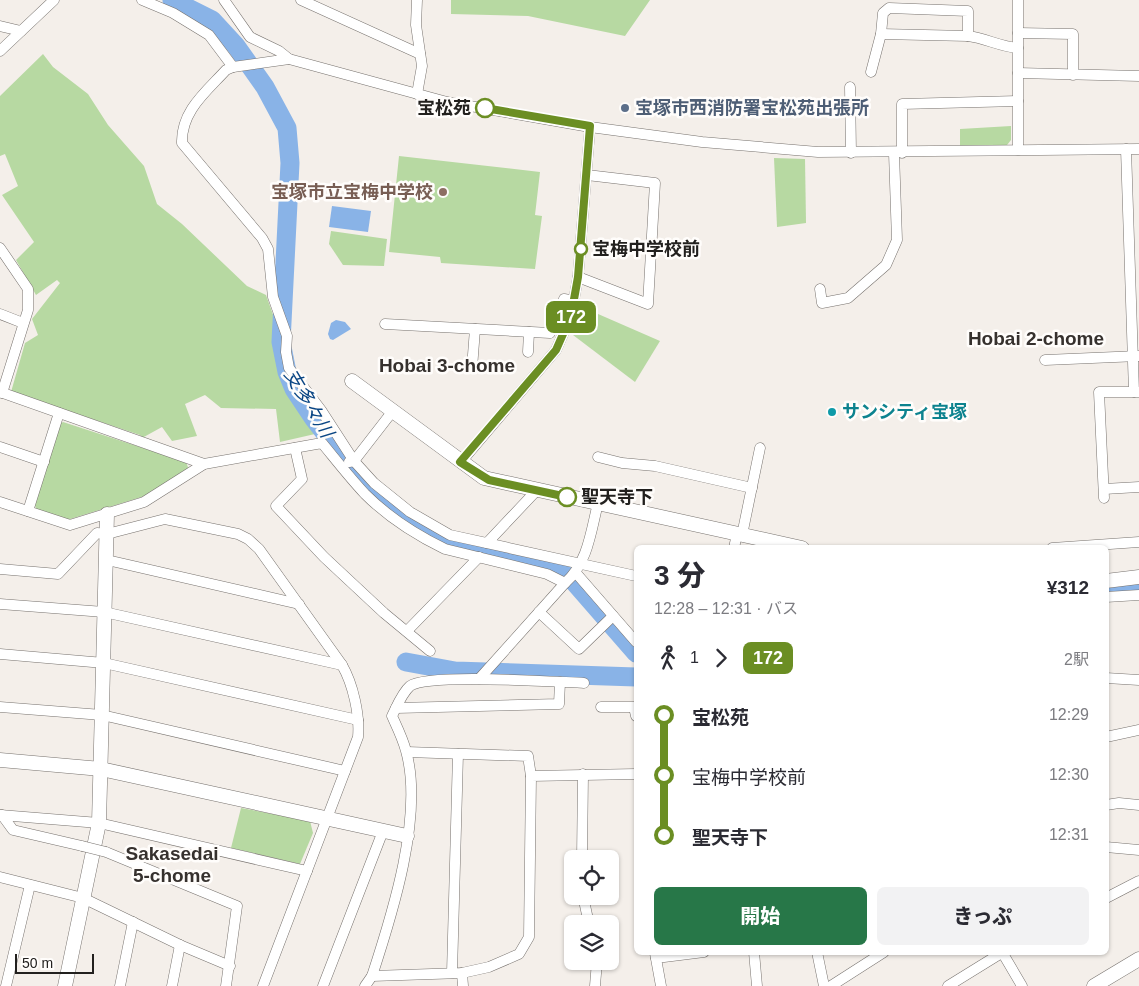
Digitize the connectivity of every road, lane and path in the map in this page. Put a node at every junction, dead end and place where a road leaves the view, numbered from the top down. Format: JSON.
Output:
{"nodes":[{"id":1,"x":54,"y":0,"type":"edge"},
{"id":2,"x":142,"y":0,"type":"edge"},
{"id":3,"x":224,"y":0,"type":"edge"},
{"id":4,"x":300,"y":0,"type":"edge"},
{"id":5,"x":417,"y":0,"type":"edge"},
{"id":6,"x":1018,"y":0,"type":"edge"},
{"id":7,"x":312,"y":3,"type":"edge"},
{"id":8,"x":0,"y":26,"type":"edge"},
{"id":9,"x":21,"y":31,"type":"junction"},
{"id":10,"x":1018,"y":33,"type":"junction"},
{"id":11,"x":881,"y":34,"type":"junction"},
{"id":12,"x":968,"y":36,"type":"junction"},
{"id":13,"x":1018,"y":48,"type":"junction"},
{"id":14,"x":0,"y":52,"type":"edge"},
{"id":15,"x":420,"y":54,"type":"junction"},
{"id":16,"x":289,"y":59,"type":"junction"},
{"id":17,"x":236,"y":67,"type":"junction"},
{"id":18,"x":871,"y":72,"type":"dead end"},
{"id":19,"x":1018,"y":74,"type":"junction"},
{"id":20,"x":1073,"y":75,"type":"junction"},
{"id":21,"x":1139,"y":76,"type":"edge"},
{"id":22,"x":850,"y":87,"type":"dead end"},
{"id":23,"x":417,"y":94,"type":"junction"},
{"id":24,"x":1018,"y":101,"type":"junction"},
{"id":25,"x":590,"y":126,"type":"junction"},
{"id":26,"x":1126,"y":149,"type":"junction"},
{"id":27,"x":1139,"y":149,"type":"edge"},
{"id":28,"x":1018,"y":150,"type":"junction"},
{"id":29,"x":851,"y":153,"type":"junction"},
{"id":30,"x":898,"y":153,"type":"junction"},
{"id":31,"x":587,"y":175,"type":"junction"},
{"id":32,"x":0,"y":248,"type":"edge"},
{"id":33,"x":578,"y":277,"type":"junction"},
{"id":34,"x":820,"y":289,"type":"dead end"},
{"id":35,"x":575,"y":301,"type":"junction"},
{"id":36,"x":0,"y":314,"type":"edge"},
{"id":37,"x":23,"y":323,"type":"junction"},
{"id":38,"x":385,"y":324,"type":"dead end"},
{"id":39,"x":475,"y":329,"type":"junction"},
{"id":40,"x":529,"y":332,"type":"junction"},
{"id":41,"x":528,"y":352,"type":"dead end"},
{"id":42,"x":1136,"y":356,"type":"edge"},
{"id":43,"x":1045,"y":360,"type":"dead end"},
{"id":44,"x":459,"y":367,"type":"dead end"},
{"id":45,"x":352,"y":381,"type":"dead end"},
{"id":46,"x":1136,"y":392,"type":"edge"},
{"id":47,"x":1,"y":393,"type":"edge"},
{"id":48,"x":392,"y":412,"type":"junction"},
{"id":49,"x":59,"y":413,"type":"junction"},
{"id":50,"x":0,"y":447,"type":"edge"},
{"id":51,"x":295,"y":448,"type":"junction"},
{"id":52,"x":760,"y":448,"type":"dead end"},
{"id":53,"x":598,"y":457,"type":"dead end"},
{"id":54,"x":354,"y":461,"type":"junction"},
{"id":55,"x":44,"y":462,"type":"junction"},
{"id":56,"x":338,"y":462,"type":"junction"},
{"id":57,"x":460,"y":462,"type":"junction"},
{"id":58,"x":204,"y":464,"type":"junction"},
{"id":59,"x":1139,"y":487,"type":"edge"},
{"id":60,"x":752,"y":488,"type":"junction"},
{"id":61,"x":536,"y":490,"type":"junction"},
{"id":62,"x":0,"y":502,"type":"edge"},
{"id":63,"x":598,"y":503,"type":"junction"},
{"id":64,"x":28,"y":511,"type":"junction"},
{"id":65,"x":107,"y":514,"type":"junction"},
{"id":66,"x":107,"y":534,"type":"junction"},
{"id":67,"x":738,"y":539,"type":"edge"},
{"id":68,"x":1139,"y":542,"type":"edge"},
{"id":69,"x":487,"y":543,"type":"junction"},
{"id":70,"x":781,"y":545,"type":"edge"},
{"id":71,"x":1096,"y":545,"type":"edge"},
{"id":72,"x":478,"y":557,"type":"junction"},
{"id":73,"x":107,"y":560,"type":"junction"},
{"id":74,"x":582,"y":564,"type":"junction"},
{"id":75,"x":0,"y":569,"type":"edge"},
{"id":76,"x":576,"y":573,"type":"junction"},
{"id":77,"x":634,"y":576,"type":"edge"},
{"id":78,"x":1139,"y":577,"type":"edge"},
{"id":79,"x":1109,"y":581,"type":"edge"},
{"id":80,"x":565,"y":582,"type":"junction"},
{"id":81,"x":1139,"y":595,"type":"edge"},
{"id":82,"x":1109,"y":597,"type":"edge"},
{"id":83,"x":0,"y":604,"type":"edge"},
{"id":84,"x":299,"y":604,"type":"junction"},
{"id":85,"x":104,"y":612,"type":"junction"},
{"id":86,"x":538,"y":612,"type":"junction"},
{"id":87,"x":613,"y":616,"type":"junction"},
{"id":88,"x":407,"y":631,"type":"junction"},
{"id":89,"x":634,"y":640,"type":"edge"},
{"id":90,"x":430,"y":651,"type":"dead end"},
{"id":91,"x":0,"y":654,"type":"edge"},
{"id":92,"x":104,"y":663,"type":"junction"},
{"id":93,"x":342,"y":665,"type":"junction"},
{"id":94,"x":1109,"y":678,"type":"edge"},
{"id":95,"x":479,"y":679,"type":"junction"},
{"id":96,"x":1139,"y":680,"type":"edge"},
{"id":97,"x":560,"y":682,"type":"junction"},
{"id":98,"x":584,"y":683,"type":"dead end"},
{"id":99,"x":600,"y":706,"type":"dead end"},
{"id":100,"x":634,"y":706,"type":"edge"},
{"id":101,"x":0,"y":707,"type":"edge"},
{"id":102,"x":396,"y":708,"type":"junction"},
{"id":103,"x":102,"y":715,"type":"junction"},
{"id":104,"x":358,"y":720,"type":"junction"},
{"id":105,"x":1139,"y":730,"type":"edge"},
{"id":106,"x":1109,"y":736,"type":"edge"},
{"id":107,"x":407,"y":752,"type":"junction"},
{"id":108,"x":458,"y":754,"type":"junction"},
{"id":109,"x":0,"y":760,"type":"edge"},
{"id":110,"x":101,"y":769,"type":"junction"},
{"id":111,"x":345,"y":772,"type":"junction"},
{"id":112,"x":583,"y":774,"type":"junction"},
{"id":113,"x":634,"y":774,"type":"edge"},
{"id":114,"x":531,"y":776,"type":"junction"},
{"id":115,"x":1109,"y":805,"type":"edge"},
{"id":116,"x":1139,"y":805,"type":"edge"},
{"id":117,"x":1,"y":815,"type":"edge"},
{"id":118,"x":328,"y":818,"type":"junction"},
{"id":119,"x":99,"y":823,"type":"junction"},
{"id":120,"x":383,"y":831,"type":"junction"},
{"id":121,"x":407,"y":836,"type":"junction"},
{"id":122,"x":1109,"y":847,"type":"edge"},
{"id":123,"x":582,"y":850,"type":"edge"},
{"id":124,"x":1139,"y":850,"type":"edge"},
{"id":125,"x":307,"y":871,"type":"junction"},
{"id":126,"x":0,"y":877,"type":"edge"},
{"id":127,"x":1139,"y":880,"type":"edge"},
{"id":128,"x":30,"y":885,"type":"junction"},
{"id":129,"x":1109,"y":896,"type":"edge"},
{"id":130,"x":83,"y":898,"type":"junction"},
{"id":131,"x":133,"y":922,"type":"junction"},
{"id":132,"x":180,"y":945,"type":"junction"},
{"id":133,"x":655,"y":955,"type":"edge"},
{"id":134,"x":754,"y":955,"type":"edge"},
{"id":135,"x":818,"y":955,"type":"edge"},
{"id":136,"x":879,"y":955,"type":"edge"},
{"id":137,"x":999,"y":955,"type":"edge"},
{"id":138,"x":1003,"y":955,"type":"edge"},
{"id":139,"x":1139,"y":959,"type":"edge"},
{"id":140,"x":230,"y":966,"type":"junction"},
{"id":141,"x":598,"y":970,"type":"edge"},
{"id":142,"x":457,"y":973,"type":"junction"},
{"id":143,"x":372,"y":976,"type":"junction"},
{"id":144,"x":6,"y":986,"type":"edge"},
{"id":145,"x":65,"y":986,"type":"edge"},
{"id":146,"x":120,"y":986,"type":"edge"},
{"id":147,"x":172,"y":986,"type":"edge"},
{"id":148,"x":226,"y":986,"type":"edge"},
{"id":149,"x":263,"y":986,"type":"edge"},
{"id":150,"x":323,"y":986,"type":"edge"},
{"id":151,"x":365,"y":986,"type":"edge"},
{"id":152,"x":463,"y":986,"type":"edge"},
{"id":153,"x":595,"y":986,"type":"edge"},
{"id":154,"x":661,"y":986,"type":"edge"},
{"id":155,"x":757,"y":986,"type":"edge"},
{"id":156,"x":824,"y":986,"type":"edge"},
{"id":157,"x":831,"y":986,"type":"edge"},
{"id":158,"x":948,"y":986,"type":"edge"},
{"id":159,"x":1022,"y":986,"type":"edge"},
{"id":160,"x":1094,"y":986,"type":"edge"}],
"edges":[{"from":1,"to":9,"type":"street"},
{"from":2,"to":17,"type":"street"},
{"from":3,"to":16,"type":"street"},
{"from":4,"to":7,"type":"street"},
{"from":5,"to":15,"type":"street"},
{"from":6,"to":10,"type":"street"},
{"from":7,"to":15,"type":"street"},
{"from":8,"to":9,"type":"street"},
{"from":9,"to":14,"type":"street"},
{"from":10,"to":13,"type":"street"},
{"from":10,"to":20,"type":"street"},
{"from":11,"to":12,"type":"street"},
{"from":11,"to":12,"type":"street"},
{"from":11,"to":18,"type":"street"},
{"from":12,"to":13,"type":"street"},
{"from":13,"to":19,"type":"street"},
{"from":15,"to":23,"type":"street"},
{"from":16,"to":17,"type":"street"},
{"from":16,"to":23,"type":"street"},
{"from":17,"to":54,"type":"street"},
{"from":19,"to":20,"type":"street"},
{"from":19,"to":24,"type":"street"},
{"from":20,"to":21,"type":"street"},
{"from":22,"to":29,"type":"street"},
{"from":23,"to":25,"type":"street"},
{"from":24,"to":28,"type":"street"},
{"from":24,"to":30,"type":"street"},
{"from":25,"to":29,"type":"street"},
{"from":25,"to":31,"type":"street"},
{"from":26,"to":27,"type":"street"},
{"from":26,"to":28,"type":"street"},
{"from":26,"to":42,"type":"street"},
{"from":28,"to":30,"type":"street"},
{"from":29,"to":30,"type":"street"},
{"from":30,"to":34,"type":"street"},
{"from":31,"to":33,"type":"street"},
{"from":31,"to":33,"type":"street"},
{"from":32,"to":37,"type":"street"},
{"from":33,"to":35,"type":"street"},
{"from":35,"to":40,"type":"street"},
{"from":35,"to":57,"type":"street"},
{"from":36,"to":37,"type":"street"},
{"from":37,"to":47,"type":"street"},
{"from":38,"to":39,"type":"street"},
{"from":39,"to":40,"type":"street"},
{"from":39,"to":44,"type":"street"},
{"from":40,"to":41,"type":"street"},
{"from":42,"to":43,"type":"street"},
{"from":42,"to":46,"type":"street"},
{"from":45,"to":48,"type":"street"},
{"from":46,"to":59,"type":"street"},
{"from":47,"to":49,"type":"street"},
{"from":48,"to":54,"type":"street"},
{"from":48,"to":57,"type":"street"},
{"from":49,"to":55,"type":"street"},
{"from":49,"to":58,"type":"street"},
{"from":50,"to":55,"type":"street"},
{"from":51,"to":56,"type":"street"},
{"from":51,"to":58,"type":"street"},
{"from":51,"to":88,"type":"street"},
{"from":52,"to":60,"type":"street"},
{"from":53,"to":60,"type":"street"},
{"from":54,"to":56,"type":"street"},
{"from":54,"to":69,"type":"street"},
{"from":55,"to":64,"type":"street"},
{"from":56,"to":72,"type":"street"},
{"from":57,"to":61,"type":"street"},
{"from":58,"to":65,"type":"street"},
{"from":60,"to":67,"type":"street"},
{"from":61,"to":63,"type":"street"},
{"from":61,"to":69,"type":"street"},
{"from":62,"to":64,"type":"street"},
{"from":63,"to":67,"type":"street"},
{"from":63,"to":74,"type":"street"},
{"from":64,"to":65,"type":"street"},
{"from":65,"to":66,"type":"street"},
{"from":66,"to":73,"type":"street"},
{"from":66,"to":75,"type":"street"},
{"from":66,"to":84,"type":"street"},
{"from":67,"to":70,"type":"street"},
{"from":68,"to":71,"type":"street"},
{"from":69,"to":74,"type":"street"},
{"from":72,"to":80,"type":"street"},
{"from":72,"to":88,"type":"street"},
{"from":73,"to":84,"type":"street"},
{"from":73,"to":85,"type":"street"},
{"from":74,"to":76,"type":"street"},
{"from":74,"to":77,"type":"street"},
{"from":76,"to":80,"type":"street"},
{"from":76,"to":87,"type":"street"},
{"from":78,"to":79,"type":"street"},
{"from":80,"to":86,"type":"street"},
{"from":81,"to":82,"type":"street"},
{"from":83,"to":85,"type":"street"},
{"from":84,"to":93,"type":"street"},
{"from":85,"to":92,"type":"street"},
{"from":85,"to":93,"type":"street"},
{"from":86,"to":87,"type":"street"},
{"from":86,"to":95,"type":"street"},
{"from":87,"to":89,"type":"street"},
{"from":88,"to":90,"type":"street"},
{"from":91,"to":92,"type":"street"},
{"from":92,"to":103,"type":"street"},
{"from":92,"to":104,"type":"street"},
{"from":93,"to":104,"type":"street"},
{"from":94,"to":96,"type":"street"},
{"from":95,"to":97,"type":"street"},
{"from":95,"to":102,"type":"street"},
{"from":97,"to":98,"type":"street"},
{"from":97,"to":102,"type":"street"},
{"from":99,"to":100,"type":"street"},
{"from":101,"to":103,"type":"street"},
{"from":102,"to":107,"type":"street"},
{"from":103,"to":110,"type":"street"},
{"from":103,"to":111,"type":"street"},
{"from":104,"to":111,"type":"street"},
{"from":105,"to":106,"type":"street"},
{"from":107,"to":108,"type":"street"},
{"from":107,"to":121,"type":"street"},
{"from":108,"to":114,"type":"street"},
{"from":108,"to":142,"type":"street"},
{"from":109,"to":110,"type":"street"},
{"from":110,"to":118,"type":"street"},
{"from":110,"to":119,"type":"street"},
{"from":111,"to":118,"type":"street"},
{"from":112,"to":113,"type":"street"},
{"from":112,"to":114,"type":"street"},
{"from":112,"to":123,"type":"street"},
{"from":114,"to":142,"type":"street"},
{"from":115,"to":116,"type":"street"},
{"from":117,"to":119,"type":"street"},
{"from":117,"to":140,"type":"street","bridge":true},
{"from":118,"to":120,"type":"street"},
{"from":118,"to":125,"type":"street"},
{"from":119,"to":125,"type":"street"},
{"from":119,"to":130,"type":"street"},
{"from":120,"to":121,"type":"street"},
{"from":120,"to":150,"type":"street"},
{"from":121,"to":143,"type":"street"},
{"from":122,"to":124,"type":"street"},
{"from":125,"to":149,"type":"street"},
{"from":126,"to":128,"type":"street"},
{"from":127,"to":129,"type":"street"},
{"from":128,"to":130,"type":"street"},
{"from":128,"to":144,"type":"street"},
{"from":130,"to":131,"type":"street"},
{"from":130,"to":145,"type":"street"},
{"from":131,"to":132,"type":"street"},
{"from":131,"to":146,"type":"street"},
{"from":132,"to":140,"type":"street"},
{"from":132,"to":147,"type":"street"},
{"from":133,"to":154,"type":"street"},
{"from":134,"to":155,"type":"street"},
{"from":135,"to":156,"type":"street"},
{"from":136,"to":157,"type":"street"},
{"from":137,"to":158,"type":"street"},
{"from":138,"to":159,"type":"street"},
{"from":139,"to":160,"type":"street"},
{"from":140,"to":148,"type":"street"},
{"from":141,"to":153,"type":"street"},
{"from":142,"to":143,"type":"street"},
{"from":142,"to":152,"type":"street"},
{"from":143,"to":151,"type":"street"}]}
